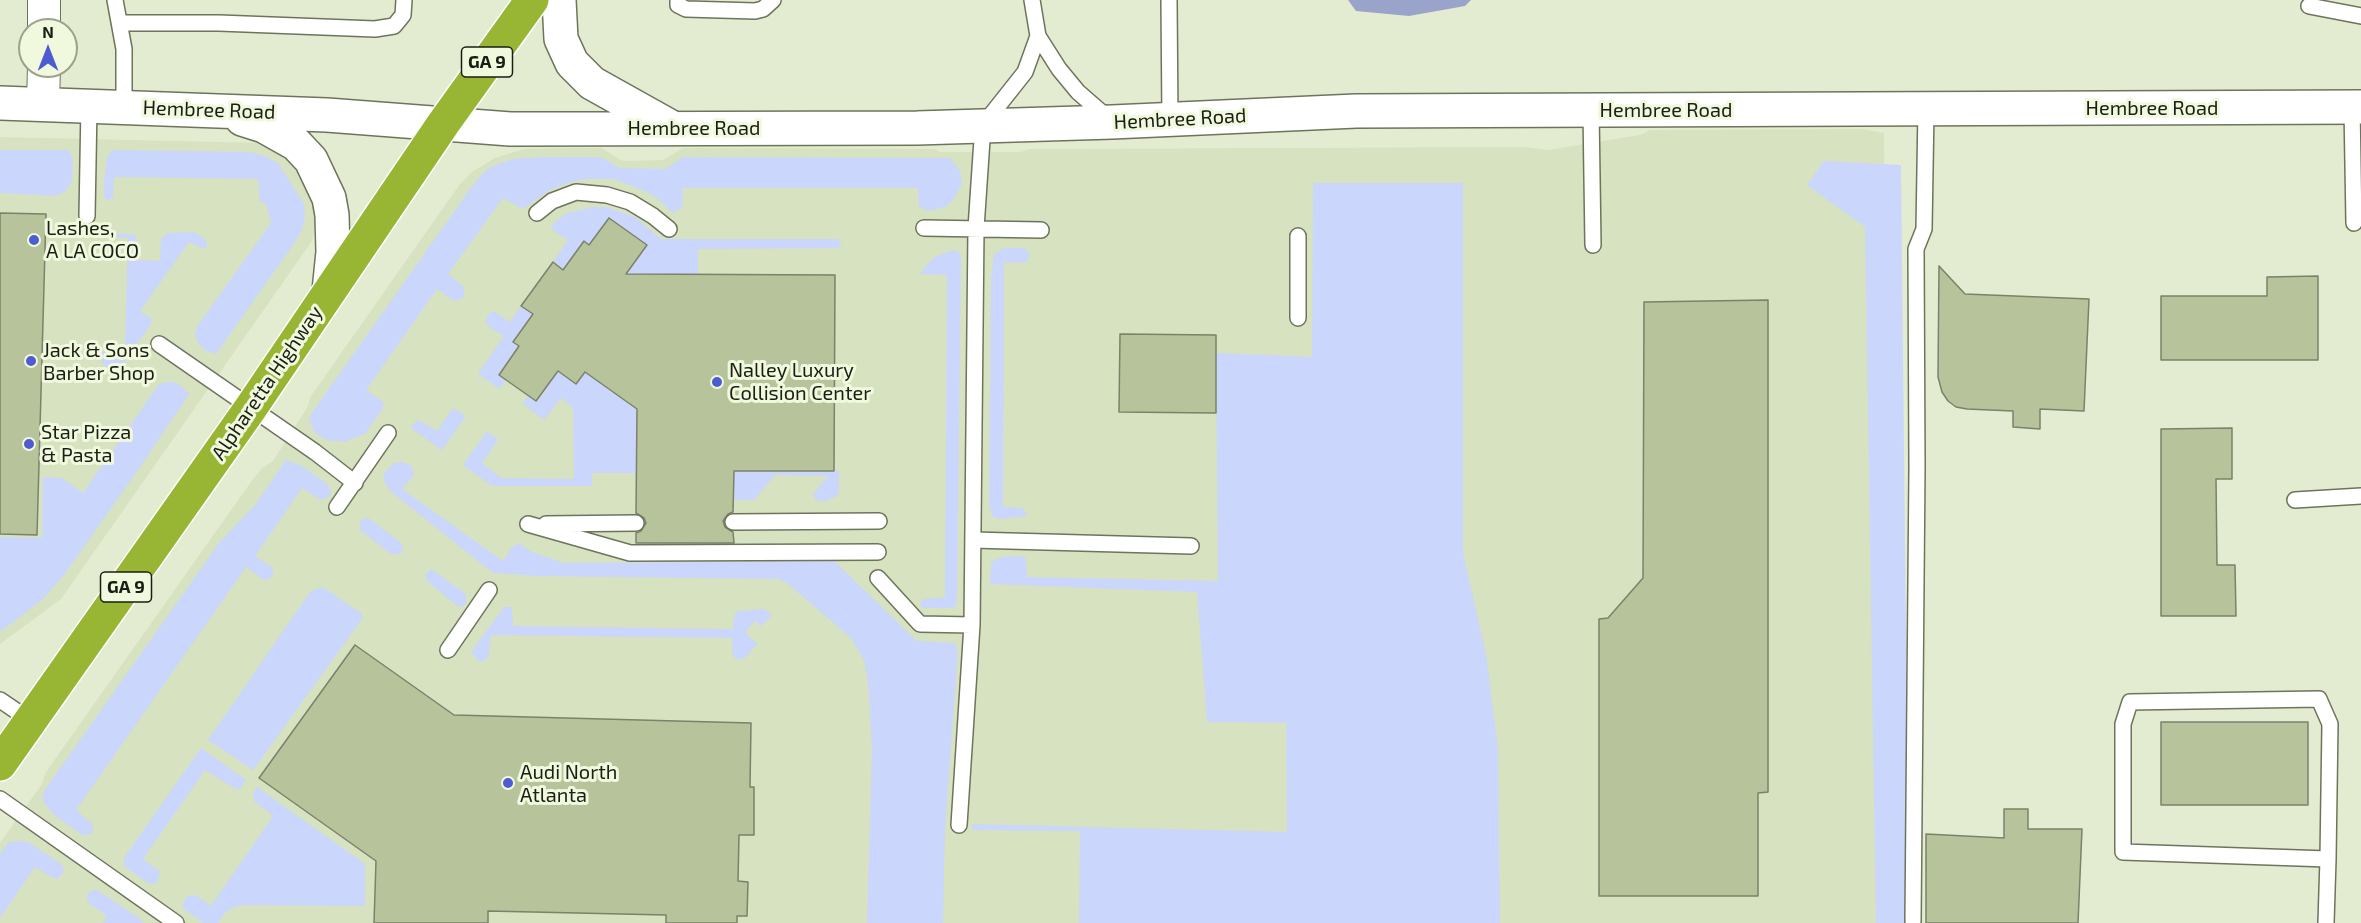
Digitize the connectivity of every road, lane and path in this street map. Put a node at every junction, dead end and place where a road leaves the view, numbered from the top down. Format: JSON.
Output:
{"nodes":[{"id":1,"x":44,"y":0,"type":"edge"},
{"id":2,"x":115,"y":0,"type":"edge"},
{"id":3,"x":404,"y":0,"type":"edge"},
{"id":4,"x":532,"y":0,"type":"edge"},
{"id":5,"x":559,"y":0,"type":"edge"},
{"id":6,"x":678,"y":0,"type":"edge"},
{"id":7,"x":773,"y":0,"type":"edge"},
{"id":8,"x":1032,"y":0,"type":"edge"},
{"id":9,"x":1169,"y":0,"type":"edge"},
{"id":10,"x":2342,"y":0,"type":"edge"},
{"id":11,"x":2309,"y":6,"type":"dead end"},
{"id":12,"x":2331,"y":11,"type":"junction"},
{"id":13,"x":2361,"y":16,"type":"edge"},
{"id":14,"x":44,"y":18,"type":"edge"},
{"id":15,"x":120,"y":23,"type":"junction"},
{"id":16,"x":1038,"y":36,"type":"junction"},
{"id":17,"x":44,"y":78,"type":"edge"},
{"id":18,"x":0,"y":103,"type":"edge"},
{"id":19,"x":43,"y":104,"type":"junction"},
{"id":20,"x":89,"y":106,"type":"junction"},
{"id":21,"x":124,"y":107,"type":"junction"},
{"id":22,"x":2357,"y":107,"type":"edge"},
{"id":23,"x":1926,"y":109,"type":"junction"},
{"id":24,"x":217,"y":111,"type":"junction"},
{"id":25,"x":1591,"y":111,"type":"junction"},
{"id":26,"x":1170,"y":120,"type":"junction"},
{"id":27,"x":1112,"y":122,"type":"junction"},
{"id":28,"x":443,"y":124,"type":"junction"},
{"id":29,"x":983,"y":125,"type":"junction"},
{"id":30,"x":673,"y":128,"type":"junction"},
{"id":31,"x":537,"y":213,"type":"dead end"},
{"id":32,"x":87,"y":216,"type":"dead end"},
{"id":33,"x":2354,"y":223,"type":"dead end"},
{"id":34,"x":924,"y":228,"type":"dead end"},
{"id":35,"x":976,"y":228,"type":"junction"},
{"id":36,"x":669,"y":229,"type":"dead end"},
{"id":37,"x":1041,"y":230,"type":"dead end"},
{"id":38,"x":1298,"y":236,"type":"dead end"},
{"id":39,"x":1593,"y":246,"type":"dead end"},
{"id":40,"x":329,"y":291,"type":"junction"},
{"id":41,"x":1298,"y":318,"type":"dead end"},
{"id":42,"x":159,"y":344,"type":"dead end"},
{"id":43,"x":250,"y":409,"type":"junction"},
{"id":44,"x":388,"y":433,"type":"dead end"},
{"id":45,"x":354,"y":483,"type":"junction"},
{"id":46,"x":2361,"y":496,"type":"edge"},
{"id":47,"x":2295,"y":500,"type":"dead end"},
{"id":48,"x":337,"y":507,"type":"dead end"},
{"id":49,"x":879,"y":521,"type":"dead end"},
{"id":50,"x":733,"y":522,"type":"dead end"},
{"id":51,"x":636,"y":523,"type":"dead end"},
{"id":52,"x":973,"y":540,"type":"junction"},
{"id":53,"x":1191,"y":546,"type":"dead end"},
{"id":54,"x":878,"y":552,"type":"dead end"},
{"id":55,"x":878,"y":578,"type":"dead end"},
{"id":56,"x":489,"y":591,"type":"dead end"},
{"id":57,"x":972,"y":625,"type":"junction"},
{"id":58,"x":448,"y":650,"type":"dead end"},
{"id":59,"x":0,"y":700,"type":"edge"},
{"id":60,"x":31,"y":721,"type":"junction"},
{"id":61,"x":0,"y":764,"type":"edge"},
{"id":62,"x":0,"y":799,"type":"edge"},
{"id":63,"x":959,"y":825,"type":"dead end"},
{"id":64,"x":2328,"y":859,"type":"junction"},
{"id":65,"x":1913,"y":921,"type":"dead end"},
{"id":66,"x":176,"y":923,"type":"edge"},
{"id":67,"x":2326,"y":923,"type":"edge"}],
"edges":[{"from":1,"to":14,"type":"street"},
{"from":2,"to":15,"type":"lane"},
{"from":3,"to":15,"type":"lane"},
{"from":4,"to":28,"type":"highway","name":"Alpharetta Highway","number":"GA 9"},
{"from":5,"to":30,"type":"street"},
{"from":6,"to":7,"type":"lane"},
{"from":8,"to":16,"type":"lane"},
{"from":9,"to":26,"type":"lane"},
{"from":10,"to":12,"type":"lane"},
{"from":11,"to":12,"type":"lane"},
{"from":12,"to":13,"type":"lane"},
{"from":15,"to":21,"type":"lane"},
{"from":16,"to":27,"type":"lane"},
{"from":16,"to":29,"type":"lane"},
{"from":17,"to":19,"type":"street"},
{"from":18,"to":19,"type":"street","name":"Hembree Road"},
{"from":19,"to":20,"type":"street","name":"Hembree Road"},
{"from":20,"to":21,"type":"street","name":"Hembree Road"},
{"from":20,"to":32,"type":"lane"},
{"from":21,"to":24,"type":"street","name":"Hembree Road"},
{"from":22,"to":23,"type":"street","name":"Hembree Road"},
{"from":22,"to":33,"type":"lane"},
{"from":23,"to":25,"type":"street","name":"Hembree Road"},
{"from":23,"to":65,"type":"lane"},
{"from":24,"to":28,"type":"street","name":"Hembree Road"},
{"from":24,"to":40,"type":"street"},
{"from":25,"to":26,"type":"street","name":"Hembree Road"},
{"from":25,"to":39,"type":"lane"},
{"from":26,"to":27,"type":"street","name":"Hembree Road"},
{"from":27,"to":29,"type":"street","name":"Hembree Road"},
{"from":28,"to":30,"type":"street","name":"Hembree Road"},
{"from":28,"to":40,"type":"highway","name":"Alpharetta Highway","number":"GA 9"},
{"from":29,"to":30,"type":"street","name":"Hembree Road"},
{"from":29,"to":35,"type":"lane"},
{"from":31,"to":36,"type":"lane"},
{"from":34,"to":35,"type":"lane"},
{"from":35,"to":37,"type":"lane"},
{"from":35,"to":52,"type":"lane"},
{"from":38,"to":41,"type":"lane"},
{"from":40,"to":43,"type":"highway","name":"Alpharetta Highway","number":"GA 9"},
{"from":42,"to":43,"type":"lane"},
{"from":43,"to":45,"type":"lane"},
{"from":43,"to":60,"type":"highway","name":"Alpharetta Highway","number":"GA 9"},
{"from":44,"to":45,"type":"lane"},
{"from":45,"to":48,"type":"lane"},
{"from":46,"to":47,"type":"lane"},
{"from":49,"to":50,"type":"lane"},
{"from":51,"to":54,"type":"lane"},
{"from":52,"to":53,"type":"lane"},
{"from":52,"to":57,"type":"lane"},
{"from":55,"to":57,"type":"lane"},
{"from":56,"to":58,"type":"lane"},
{"from":57,"to":63,"type":"lane"},
{"from":59,"to":60,"type":"lane"},
{"from":60,"to":61,"type":"highway","name":"Alpharetta Highway","number":"GA 9"},
{"from":62,"to":66,"type":"lane"},
{"from":64,"to":64,"type":"lane"},
{"from":64,"to":67,"type":"lane"}]}
